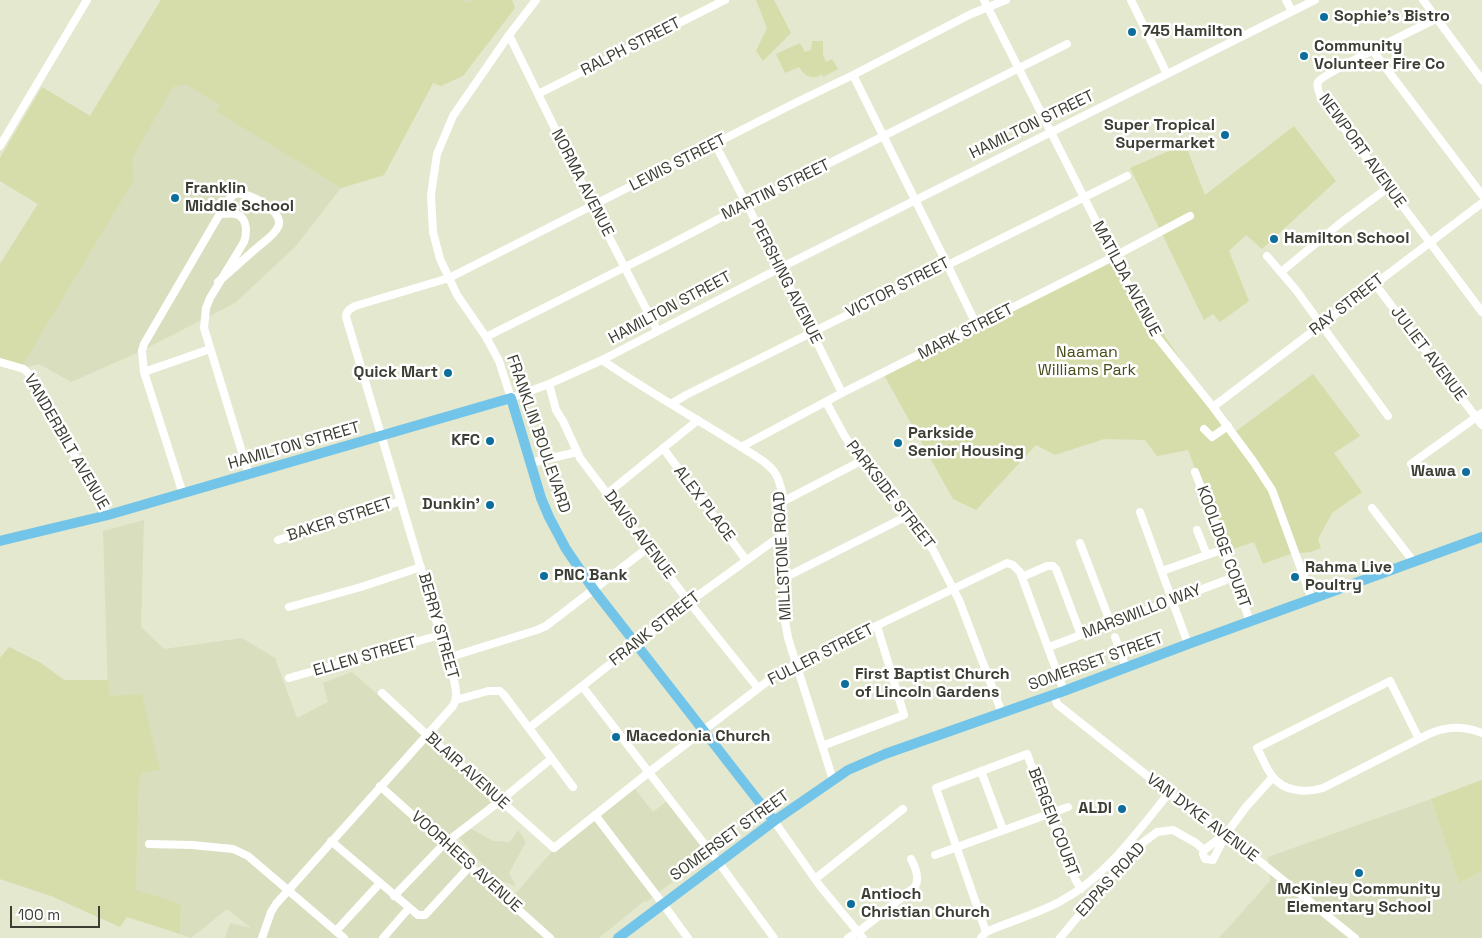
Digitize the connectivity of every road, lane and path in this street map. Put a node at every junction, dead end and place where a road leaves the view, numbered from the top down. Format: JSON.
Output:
{"nodes":[{"id":1,"x":87,"y":0,"type":"edge"},
{"id":2,"x":536,"y":0,"type":"edge"},
{"id":3,"x":725,"y":0,"type":"edge"},
{"id":4,"x":1006,"y":0,"type":"edge"},
{"id":5,"x":1131,"y":0,"type":"edge"},
{"id":6,"x":1286,"y":0,"type":"edge"},
{"id":7,"x":1315,"y":0,"type":"edge"},
{"id":8,"x":1423,"y":0,"type":"edge"},
{"id":9,"x":986,"y":4,"type":"edge"},
{"id":10,"x":1292,"y":11,"type":"junction"},
{"id":11,"x":1436,"y":19,"type":"junction"},
{"id":12,"x":509,"y":36,"type":"junction"},
{"id":13,"x":1067,"y":44,"type":"dead end"},
{"id":14,"x":1373,"y":50,"type":"junction"},
{"id":15,"x":1019,"y":69,"type":"junction"},
{"id":16,"x":1167,"y":74,"type":"junction"},
{"id":17,"x":853,"y":75,"type":"junction"},
{"id":18,"x":1482,"y":80,"type":"edge"},
{"id":19,"x":538,"y":94,"type":"junction"},
{"id":20,"x":1050,"y":132,"type":"junction"},
{"id":21,"x":883,"y":137,"type":"junction"},
{"id":22,"x":715,"y":144,"type":"junction"},
{"id":23,"x":0,"y":146,"type":"edge"},
{"id":24,"x":1127,"y":176,"type":"dead end"},
{"id":25,"x":1389,"y":187,"type":"junction"},
{"id":26,"x":1482,"y":194,"type":"edge"},
{"id":27,"x":1083,"y":197,"type":"junction"},
{"id":28,"x":914,"y":200,"type":"junction"},
{"id":29,"x":1482,"y":203,"type":"edge"},
{"id":30,"x":747,"y":204,"type":"junction"},
{"id":31,"x":593,"y":206,"type":"junction"},
{"id":32,"x":220,"y":214,"type":"junction"},
{"id":33,"x":1190,"y":216,"type":"dead end"},
{"id":34,"x":1429,"y":242,"type":"junction"},
{"id":35,"x":1267,"y":256,"type":"dead end"},
{"id":36,"x":1113,"y":257,"type":"junction"},
{"id":37,"x":947,"y":264,"type":"junction"},
{"id":38,"x":625,"y":268,"type":"junction"},
{"id":39,"x":780,"y":268,"type":"junction"},
{"id":40,"x":1281,"y":272,"type":"junction"},
{"id":41,"x":449,"y":278,"type":"junction"},
{"id":42,"x":218,"y":282,"type":"junction"},
{"id":43,"x":1375,"y":284,"type":"junction"},
{"id":44,"x":1482,"y":312,"type":"edge"},
{"id":45,"x":346,"y":314,"type":"joint"},
{"id":46,"x":1322,"y":324,"type":"junction"},
{"id":47,"x":977,"y":326,"type":"junction"},
{"id":48,"x":657,"y":330,"type":"junction"},
{"id":49,"x":811,"y":332,"type":"junction"},
{"id":50,"x":486,"y":337,"type":"junction"},
{"id":51,"x":210,"y":350,"type":"junction"},
{"id":52,"x":602,"y":360,"type":"junction"},
{"id":53,"x":0,"y":362,"type":"edge"},
{"id":54,"x":144,"y":372,"type":"junction"},
{"id":55,"x":549,"y":384,"type":"junction"},
{"id":56,"x":842,"y":393,"type":"junction"},
{"id":57,"x":511,"y":398,"type":"junction"},
{"id":58,"x":826,"y":402,"type":"junction"},
{"id":59,"x":671,"y":404,"type":"junction"},
{"id":60,"x":1213,"y":407,"type":"junction"},
{"id":61,"x":1479,"y":415,"type":"edge"},
{"id":62,"x":1388,"y":416,"type":"dead end"},
{"id":63,"x":698,"y":420,"type":"junction"},
{"id":64,"x":1482,"y":425,"type":"edge"},
{"id":65,"x":1228,"y":426,"type":"junction"},
{"id":66,"x":1204,"y":429,"type":"dead end"},
{"id":67,"x":380,"y":436,"type":"junction"},
{"id":68,"x":741,"y":447,"type":"junction"},
{"id":69,"x":663,"y":448,"type":"junction"},
{"id":70,"x":577,"y":452,"type":"junction"},
{"id":71,"x":861,"y":461,"type":"junction"},
{"id":72,"x":530,"y":463,"type":"junction"},
{"id":73,"x":1411,"y":464,"type":"dead end"},
{"id":74,"x":1195,"y":472,"type":"dead end"},
{"id":75,"x":249,"y":475,"type":"junction"},
{"id":76,"x":183,"y":494,"type":"junction"},
{"id":77,"x":608,"y":494,"type":"junction"},
{"id":78,"x":401,"y":501,"type":"junction"},
{"id":79,"x":782,"y":502,"type":"junction"},
{"id":80,"x":1372,"y":508,"type":"dead end"},
{"id":81,"x":1140,"y":512,"type":"dead end"},
{"id":82,"x":108,"y":516,"type":"junction"},
{"id":83,"x":906,"y":516,"type":"junction"},
{"id":84,"x":1196,"y":530,"type":"dead end"},
{"id":85,"x":783,"y":534,"type":"junction"},
{"id":86,"x":1482,"y":537,"type":"edge"},
{"id":87,"x":278,"y":540,"type":"dead end"},
{"id":88,"x":0,"y":541,"type":"edge"},
{"id":89,"x":1080,"y":543,"type":"dead end"},
{"id":90,"x":649,"y":547,"type":"junction"},
{"id":91,"x":1225,"y":549,"type":"junction"},
{"id":92,"x":1210,"y":554,"type":"junction"},
{"id":93,"x":746,"y":560,"type":"junction"},
{"id":94,"x":1413,"y":562,"type":"junction"},
{"id":95,"x":421,"y":567,"type":"junction"},
{"id":96,"x":1162,"y":572,"type":"junction"},
{"id":97,"x":1022,"y":577,"type":"junction"},
{"id":98,"x":1234,"y":577,"type":"junction"},
{"id":99,"x":784,"y":578,"type":"junction"},
{"id":100,"x":953,"y":588,"type":"junction"},
{"id":101,"x":594,"y":590,"type":"junction"},
{"id":102,"x":1312,"y":599,"type":"junction"},
{"id":103,"x":1172,"y":600,"type":"junction"},
{"id":104,"x":689,"y":602,"type":"junction"},
{"id":105,"x":289,"y":607,"type":"dead end"},
{"id":106,"x":1250,"y":622,"type":"junction"},
{"id":107,"x":1111,"y":624,"type":"junction"},
{"id":108,"x":877,"y":626,"type":"junction"},
{"id":109,"x":440,"y":635,"type":"junction"},
{"id":110,"x":1081,"y":635,"type":"junction"},
{"id":111,"x":1114,"y":637,"type":"dead end"},
{"id":112,"x":636,"y":643,"type":"junction"},
{"id":113,"x":1188,"y":644,"type":"junction"},
{"id":114,"x":1049,"y":647,"type":"junction"},
{"id":115,"x":447,"y":658,"type":"junction"},
{"id":116,"x":795,"y":665,"type":"junction"},
{"id":117,"x":1126,"y":668,"type":"junction"},
{"id":118,"x":289,"y":678,"type":"dead end"},
{"id":119,"x":582,"y":686,"type":"junction"},
{"id":120,"x":758,"y":688,"type":"junction"},
{"id":121,"x":1064,"y":691,"type":"junction"},
{"id":122,"x":382,"y":693,"type":"dead end"},
{"id":123,"x":1054,"y":695,"type":"junction"},
{"id":124,"x":456,"y":700,"type":"junction"},
{"id":125,"x":1002,"y":713,"type":"junction"},
{"id":126,"x":529,"y":728,"type":"junction"},
{"id":127,"x":703,"y":731,"type":"junction"},
{"id":128,"x":1482,"y":733,"type":"edge"},
{"id":129,"x":427,"y":735,"type":"junction"},
{"id":130,"x":1419,"y":739,"type":"junction"},
{"id":131,"x":822,"y":746,"type":"junction"},
{"id":132,"x":551,"y":760,"type":"junction"},
{"id":133,"x":980,"y":771,"type":"junction"},
{"id":134,"x":648,"y":772,"type":"junction"},
{"id":135,"x":1273,"y":778,"type":"junction"},
{"id":136,"x":833,"y":780,"type":"junction"},
{"id":137,"x":380,"y":786,"type":"junction"},
{"id":138,"x":573,"y":787,"type":"dead end"},
{"id":139,"x":1169,"y":793,"type":"junction"},
{"id":140,"x":500,"y":801,"type":"junction"},
{"id":141,"x":1068,"y":807,"type":"dead end"},
{"id":142,"x":903,"y":809,"type":"dead end"},
{"id":143,"x":1050,"y":814,"type":"junction"},
{"id":144,"x":595,"y":815,"type":"junction"},
{"id":145,"x":774,"y":821,"type":"junction"},
{"id":146,"x":1003,"y":830,"type":"junction"},
{"id":147,"x":1226,"y":834,"type":"junction"},
{"id":148,"x":331,"y":841,"type":"junction"},
{"id":149,"x":149,"y":844,"type":"dead end"},
{"id":150,"x":444,"y":844,"type":"junction"},
{"id":151,"x":956,"y":847,"type":"junction"},
{"id":152,"x":554,"y":848,"type":"joint"},
{"id":153,"x":1204,"y":850,"type":"junction"},
{"id":154,"x":935,"y":855,"type":"dead end"},
{"id":155,"x":911,"y":859,"type":"dead end"},
{"id":156,"x":719,"y":863,"type":"junction"},
{"id":157,"x":470,"y":866,"type":"junction"},
{"id":158,"x":815,"y":879,"type":"junction"},
{"id":159,"x":380,"y":883,"type":"junction"},
{"id":160,"x":1081,"y":889,"type":"junction"},
{"id":161,"x":288,"y":890,"type":"junction"},
{"id":162,"x":394,"y":896,"type":"junction"},
{"id":163,"x":663,"y":904,"type":"junction"},
{"id":164,"x":409,"y":908,"type":"junction"},
{"id":165,"x":857,"y":931,"type":"junction"},
{"id":166,"x":336,"y":932,"type":"junction"},
{"id":167,"x":984,"y":935,"type":"edge"},
{"id":168,"x":262,"y":938,"type":"edge"},
{"id":169,"x":344,"y":938,"type":"edge"},
{"id":170,"x":383,"y":938,"type":"edge"},
{"id":171,"x":550,"y":938,"type":"edge"},
{"id":172,"x":618,"y":938,"type":"edge"},
{"id":173,"x":688,"y":938,"type":"edge"},
{"id":174,"x":774,"y":938,"type":"edge"},
{"id":175,"x":848,"y":938,"type":"edge"},
{"id":176,"x":863,"y":938,"type":"edge"},
{"id":177,"x":1060,"y":938,"type":"edge"},
{"id":178,"x":1355,"y":938,"type":"edge"}],
"edges":[{"from":1,"to":23,"type":"street"},
{"from":2,"to":12,"type":"street","name":"FRANKLIN BOULEVARD"},
{"from":3,"to":19,"type":"street","name":"RALPH STREET"},
{"from":4,"to":9,"type":"street","name":"LEWIS STREET"},
{"from":5,"to":16,"type":"street"},
{"from":6,"to":10,"type":"street"},
{"from":7,"to":10,"type":"street","name":"HAMILTON STREET"},
{"from":8,"to":11,"type":"street"},
{"from":9,"to":15,"type":"street","name":"MATILDA AVENUE"},
{"from":9,"to":17,"type":"street","name":"LEWIS STREET"},
{"from":10,"to":16,"type":"street","name":"HAMILTON STREET"},
{"from":11,"to":14,"type":"street"},
{"from":11,"to":18,"type":"street"},
{"from":12,"to":19,"type":"street","name":"NORMA AVENUE"},
{"from":12,"to":41,"type":"street","name":"FRANKLIN BOULEVARD"},
{"from":13,"to":15,"type":"street","name":"MARTIN STREET"},
{"from":14,"to":25,"type":"street","name":"NEWPORT AVENUE"},
{"from":14,"to":26,"type":"street"},
{"from":15,"to":20,"type":"street","name":"MATILDA AVENUE"},
{"from":15,"to":21,"type":"street","name":"MARTIN STREET"},
{"from":16,"to":20,"type":"street","name":"HAMILTON STREET"},
{"from":17,"to":21,"type":"street"},
{"from":17,"to":22,"type":"street","name":"LEWIS STREET"},
{"from":19,"to":31,"type":"street","name":"NORMA AVENUE"},
{"from":20,"to":27,"type":"street","name":"MATILDA AVENUE"},
{"from":20,"to":28,"type":"street","name":"HAMILTON STREET"},
{"from":21,"to":28,"type":"street"},
{"from":21,"to":30,"type":"street","name":"MARTIN STREET"},
{"from":22,"to":30,"type":"street","name":"PERSHING AVENUE"},
{"from":22,"to":31,"type":"street","name":"LEWIS STREET"},
{"from":24,"to":27,"type":"street","name":"VICTOR STREET"},
{"from":25,"to":34,"type":"street","name":"NEWPORT AVENUE"},
{"from":25,"to":40,"type":"street"},
{"from":27,"to":36,"type":"street","name":"MATILDA AVENUE"},
{"from":27,"to":37,"type":"street","name":"VICTOR STREET"},
{"from":28,"to":37,"type":"street"},
{"from":28,"to":39,"type":"street","name":"HAMILTON STREET"},
{"from":29,"to":34,"type":"street","name":"RAY STREET"},
{"from":30,"to":38,"type":"street","name":"MARTIN STREET"},
{"from":30,"to":39,"type":"street","name":"PERSHING AVENUE"},
{"from":31,"to":38,"type":"street","name":"NORMA AVENUE"},
{"from":31,"to":41,"type":"street","name":"LEWIS STREET"},
{"from":32,"to":42,"type":"street"},
{"from":32,"to":42,"type":"street"},
{"from":32,"to":54,"type":"street"},
{"from":33,"to":36,"type":"street","name":"MARK STREET"},
{"from":34,"to":43,"type":"street","name":"RAY STREET"},
{"from":34,"to":44,"type":"street","name":"NEWPORT AVENUE"},
{"from":35,"to":40,"type":"street"},
{"from":36,"to":47,"type":"street","name":"MARK STREET"},
{"from":36,"to":60,"type":"street","name":"MATILDA AVENUE"},
{"from":37,"to":47,"type":"street"},
{"from":37,"to":49,"type":"street","name":"VICTOR STREET"},
{"from":38,"to":48,"type":"street","name":"NORMA AVENUE"},
{"from":38,"to":50,"type":"street","name":"MARTIN STREET"},
{"from":39,"to":48,"type":"street","name":"HAMILTON STREET"},
{"from":39,"to":49,"type":"street","name":"PERSHING AVENUE"},
{"from":40,"to":46,"type":"street"},
{"from":41,"to":45,"type":"street","name":"LEWIS STREET"},
{"from":41,"to":50,"type":"street","name":"FRANKLIN BOULEVARD"},
{"from":42,"to":51,"type":"street"},
{"from":43,"to":46,"type":"street","name":"RAY STREET"},
{"from":43,"to":61,"type":"street","name":"JULIET AVENUE"},
{"from":45,"to":67,"type":"street","name":"BERRY STREET"},
{"from":46,"to":60,"type":"street","name":"RAY STREET"},
{"from":46,"to":62,"type":"street"},
{"from":47,"to":56,"type":"street","name":"MARK STREET"},
{"from":48,"to":52,"type":"street","name":"HAMILTON STREET"},
{"from":49,"to":56,"type":"street","name":"PERSHING AVENUE"},
{"from":49,"to":59,"type":"street","name":"VICTOR STREET"},
{"from":50,"to":57,"type":"street","name":"FRANKLIN BOULEVARD"},
{"from":51,"to":54,"type":"street"},
{"from":51,"to":75,"type":"street"},
{"from":52,"to":55,"type":"street","name":"HAMILTON STREET"},
{"from":52,"to":59,"type":"street","name":"MILLSTONE ROAD"},
{"from":53,"to":82,"type":"street","name":"VANDERBILT AVENUE"},
{"from":54,"to":76,"type":"street"},
{"from":55,"to":57,"type":"street","name":"HAMILTON STREET"},
{"from":55,"to":70,"type":"street","name":"DAVIS AVENUE"},
{"from":56,"to":58,"type":"street","name":"MARK STREET"},
{"from":57,"to":67,"type":"main road","name":"HAMILTON STREET"},
{"from":57,"to":72,"type":"main road","name":"FRANKLIN BOULEVARD"},
{"from":58,"to":68,"type":"street","name":"MARK STREET"},
{"from":58,"to":71,"type":"street","name":"PARKSIDE STREET"},
{"from":59,"to":63,"type":"street","name":"MILLSTONE ROAD"},
{"from":60,"to":65,"type":"street","name":"MATILDA AVENUE"},
{"from":61,"to":64,"type":"street","name":"JULIET AVENUE"},
{"from":61,"to":73,"type":"street"},
{"from":63,"to":68,"type":"street","name":"MILLSTONE ROAD"},
{"from":63,"to":69,"type":"street"},
{"from":65,"to":66,"type":"street"},
{"from":65,"to":102,"type":"street","name":"MATILDA AVENUE"},
{"from":67,"to":75,"type":"main road","name":"HAMILTON STREET"},
{"from":67,"to":78,"type":"street","name":"BERRY STREET"},
{"from":68,"to":79,"type":"street","name":"MILLSTONE ROAD"},
{"from":69,"to":77,"type":"street"},
{"from":69,"to":93,"type":"street","name":"ALEX PLACE"},
{"from":70,"to":72,"type":"street"},
{"from":70,"to":77,"type":"street","name":"DAVIS AVENUE"},
{"from":71,"to":79,"type":"street"},
{"from":71,"to":83,"type":"street","name":"PARKSIDE STREET"},
{"from":72,"to":101,"type":"main road","name":"FRANKLIN BOULEVARD"},
{"from":74,"to":91,"type":"street","name":"KOOLIDGE COURT"},
{"from":75,"to":76,"type":"main road","name":"HAMILTON STREET"},
{"from":76,"to":82,"type":"main road","name":"HAMILTON STREET"},
{"from":77,"to":90,"type":"street","name":"DAVIS AVENUE"},
{"from":78,"to":87,"type":"street","name":"BAKER STREET"},
{"from":78,"to":95,"type":"street","name":"BERRY STREET"},
{"from":79,"to":85,"type":"street","name":"MILLSTONE ROAD"},
{"from":80,"to":94,"type":"street"},
{"from":81,"to":96,"type":"street"},
{"from":82,"to":88,"type":"main road","name":"HAMILTON STREET"},
{"from":83,"to":99,"type":"street"},
{"from":83,"to":100,"type":"street","name":"PARKSIDE STREET"},
{"from":84,"to":92,"type":"street"},
{"from":85,"to":93,"type":"street","name":"FRANK STREET"},
{"from":85,"to":99,"type":"street","name":"MILLSTONE ROAD"},
{"from":86,"to":94,"type":"main road","name":"SOMERSET STREET"},
{"from":89,"to":107,"type":"street"},
{"from":90,"to":101,"type":"street"},
{"from":90,"to":104,"type":"street","name":"DAVIS AVENUE"},
{"from":91,"to":92,"type":"street"},
{"from":91,"to":98,"type":"street","name":"KOOLIDGE COURT"},
{"from":92,"to":96,"type":"street"},
{"from":93,"to":104,"type":"street","name":"FRANK STREET"},
{"from":94,"to":102,"type":"main road","name":"SOMERSET STREET"},
{"from":95,"to":105,"type":"street"},
{"from":95,"to":109,"type":"street","name":"BERRY STREET"},
{"from":96,"to":103,"type":"street"},
{"from":97,"to":100,"type":"street","name":"FULLER STREET"},
{"from":97,"to":110,"type":"street"},
{"from":97,"to":114,"type":"street"},
{"from":98,"to":103,"type":"street","name":"MARSWILLO WAY"},
{"from":98,"to":106,"type":"street","name":"KOOLIDGE COURT"},
{"from":99,"to":116,"type":"street","name":"MILLSTONE ROAD"},
{"from":100,"to":108,"type":"street","name":"FULLER STREET"},
{"from":100,"to":125,"type":"street","name":"PARKSIDE STREET"},
{"from":101,"to":112,"type":"main road","name":"FRANKLIN BOULEVARD"},
{"from":101,"to":115,"type":"street"},
{"from":102,"to":106,"type":"main road","name":"SOMERSET STREET"},
{"from":103,"to":107,"type":"street","name":"MARSWILLO WAY"},
{"from":103,"to":113,"type":"street"},
{"from":104,"to":112,"type":"street","name":"FRANK STREET"},
{"from":104,"to":120,"type":"street","name":"DAVIS AVENUE"},
{"from":106,"to":113,"type":"main road","name":"SOMERSET STREET"},
{"from":107,"to":110,"type":"street","name":"MARSWILLO WAY"},
{"from":108,"to":116,"type":"street","name":"FULLER STREET"},
{"from":108,"to":131,"type":"street"},
{"from":109,"to":115,"type":"street","name":"BERRY STREET"},
{"from":109,"to":118,"type":"street","name":"ELLEN STREET"},
{"from":110,"to":114,"type":"street","name":"MARSWILLO WAY"},
{"from":111,"to":117,"type":"street"},
{"from":112,"to":119,"type":"street","name":"FRANK STREET"},
{"from":112,"to":127,"type":"main road","name":"FRANKLIN BOULEVARD"},
{"from":113,"to":117,"type":"main road","name":"SOMERSET STREET"},
{"from":114,"to":121,"type":"street"},
{"from":115,"to":124,"type":"street","name":"BERRY STREET"},
{"from":116,"to":120,"type":"street","name":"FULLER STREET"},
{"from":116,"to":131,"type":"street","name":"MILLSTONE ROAD"},
{"from":117,"to":121,"type":"main road","name":"SOMERSET STREET"},
{"from":119,"to":126,"type":"street","name":"FRANK STREET"},
{"from":119,"to":134,"type":"street"},
{"from":120,"to":127,"type":"street","name":"FULLER STREET"},
{"from":121,"to":123,"type":"main road","name":"SOMERSET STREET"},
{"from":122,"to":129,"type":"street","name":"BLAIR AVENUE"},
{"from":123,"to":125,"type":"main road","name":"SOMERSET STREET"},
{"from":123,"to":139,"type":"street","name":"VAN DYKE AVENUE"},
{"from":124,"to":126,"type":"street"},
{"from":124,"to":129,"type":"street","name":"BERRY STREET"},
{"from":125,"to":136,"type":"main road","name":"SOMERSET STREET"},
{"from":126,"to":132,"type":"street"},
{"from":127,"to":134,"type":"street","name":"FULLER STREET"},
{"from":127,"to":145,"type":"main road","name":"FRANKLIN BOULEVARD"},
{"from":128,"to":130,"type":"street"},
{"from":129,"to":137,"type":"street","name":"BERRY STREET"},
{"from":129,"to":140,"type":"street","name":"BLAIR AVENUE"},
{"from":130,"to":135,"type":"street"},
{"from":130,"to":135,"type":"street"},
{"from":131,"to":136,"type":"street","name":"MILLSTONE ROAD"},
{"from":132,"to":138,"type":"street"},
{"from":132,"to":140,"type":"street"},
{"from":133,"to":143,"type":"street","name":"BERGEN COURT"},
{"from":133,"to":146,"type":"street"},
{"from":133,"to":151,"type":"street"},
{"from":134,"to":144,"type":"street","name":"FULLER STREET"},
{"from":134,"to":156,"type":"street"},
{"from":135,"to":147,"type":"street"},
{"from":136,"to":145,"type":"main road","name":"SOMERSET STREET"},
{"from":137,"to":148,"type":"street","name":"BERRY STREET"},
{"from":137,"to":150,"type":"street","name":"VOORHEES AVENUE"},
{"from":139,"to":147,"type":"street","name":"VAN DYKE AVENUE"},
{"from":139,"to":160,"type":"street"},
{"from":140,"to":150,"type":"street"},
{"from":140,"to":152,"type":"street","name":"BLAIR AVENUE"},
{"from":141,"to":143,"type":"street"},
{"from":142,"to":158,"type":"street"},
{"from":143,"to":146,"type":"street"},
{"from":143,"to":160,"type":"street","name":"BERGEN COURT"},
{"from":144,"to":152,"type":"street","name":"FULLER STREET"},
{"from":144,"to":163,"type":"street"},
{"from":145,"to":156,"type":"main road","name":"SOMERSET STREET"},
{"from":145,"to":158,"type":"street"},
{"from":146,"to":151,"type":"street"},
{"from":147,"to":153,"type":"street"},
{"from":147,"to":153,"type":"street","name":"EDPAS ROAD"},
{"from":147,"to":178,"type":"street","name":"VAN DYKE AVENUE"},
{"from":148,"to":159,"type":"street"},
{"from":148,"to":161,"type":"street","name":"BERRY STREET"},
{"from":149,"to":161,"type":"street"},
{"from":150,"to":157,"type":"street","name":"VOORHEES AVENUE"},
{"from":150,"to":162,"type":"street"},
{"from":151,"to":154,"type":"street"},
{"from":151,"to":167,"type":"street"},
{"from":153,"to":177,"type":"street","name":"EDPAS ROAD"},
{"from":155,"to":165,"type":"street"},
{"from":156,"to":163,"type":"main road","name":"SOMERSET STREET"},
{"from":156,"to":174,"type":"street"},
{"from":157,"to":164,"type":"street"},
{"from":157,"to":171,"type":"street","name":"VOORHEES AVENUE"},
{"from":158,"to":165,"type":"street"},
{"from":159,"to":162,"type":"street"},
{"from":159,"to":166,"type":"street"},
{"from":160,"to":167,"type":"street"},
{"from":161,"to":166,"type":"street"},
{"from":161,"to":168,"type":"street","name":"BERRY STREET"},
{"from":162,"to":164,"type":"street"},
{"from":163,"to":172,"type":"main road","name":"SOMERSET STREET"},
{"from":163,"to":173,"type":"street"},
{"from":164,"to":170,"type":"street"},
{"from":165,"to":175,"type":"street"},
{"from":165,"to":176,"type":"street"},
{"from":166,"to":169,"type":"street"}]}
